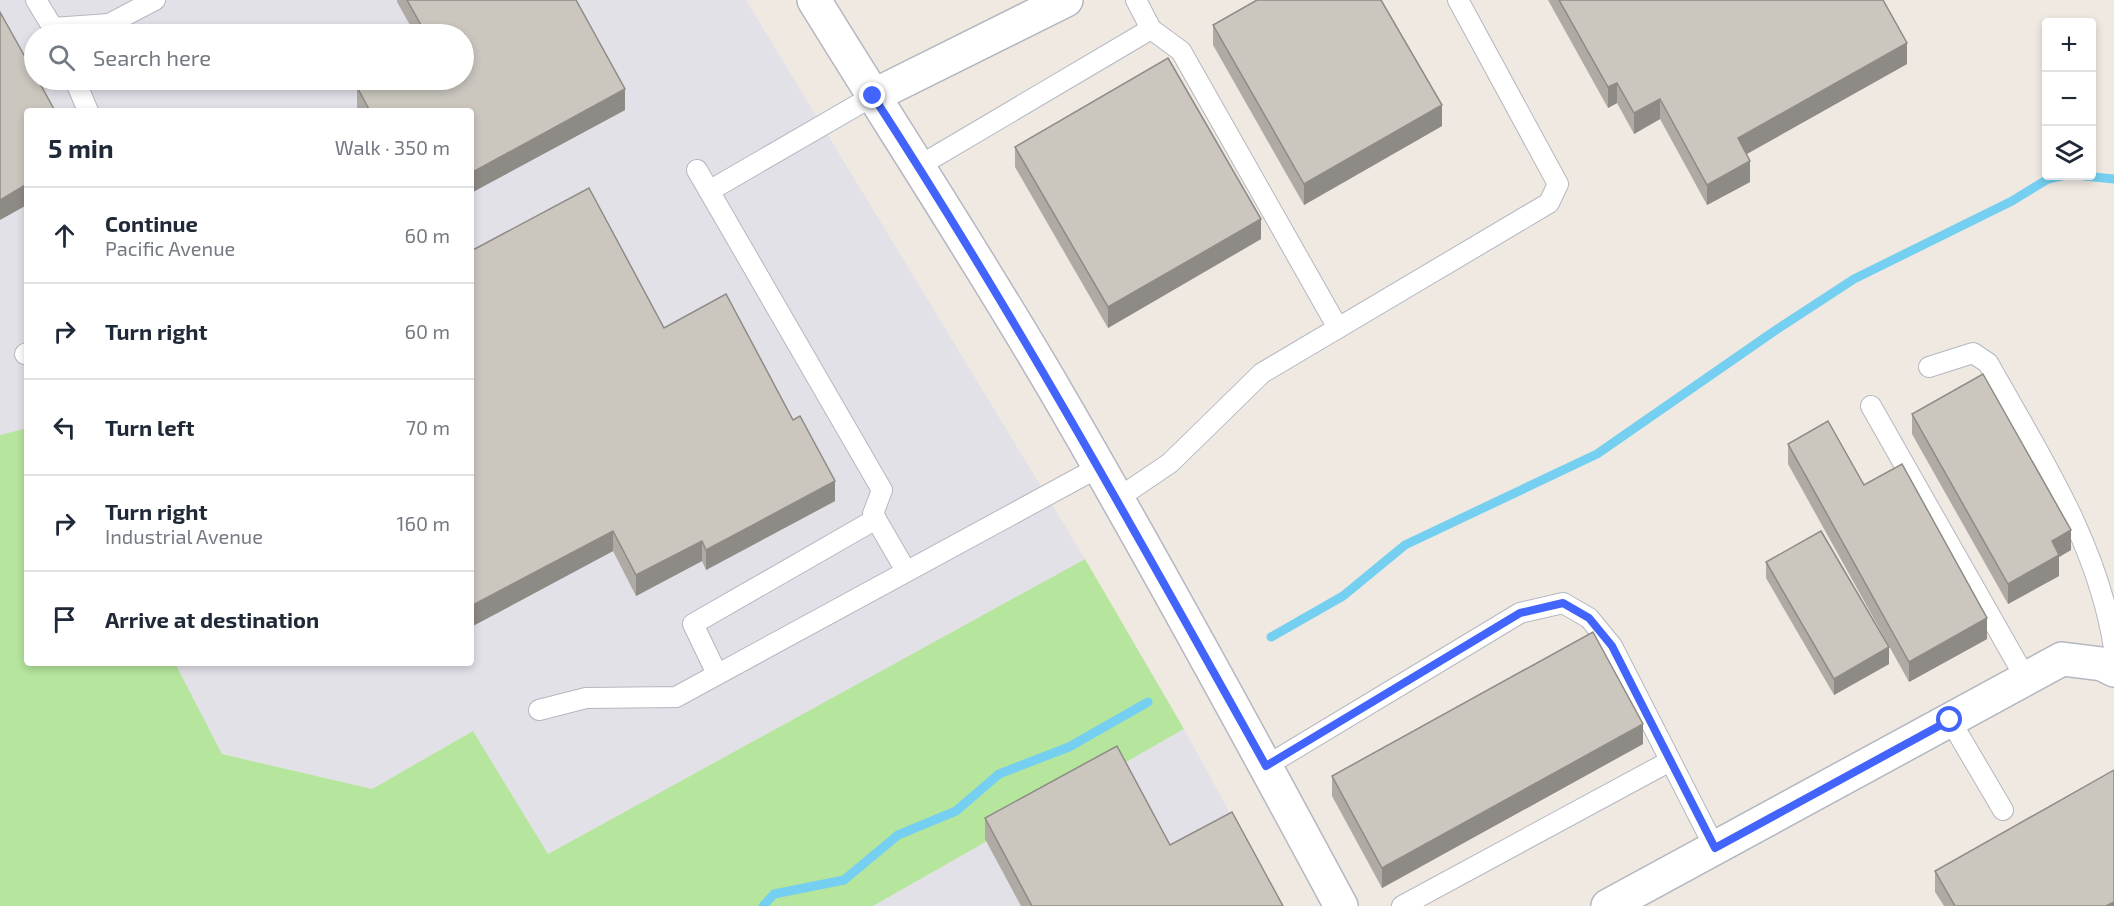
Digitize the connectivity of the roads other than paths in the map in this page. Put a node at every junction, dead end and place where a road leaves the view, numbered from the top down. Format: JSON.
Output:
{"nodes":[{"id":1,"x":36,"y":0,"type":"edge"},
{"id":2,"x":155,"y":0,"type":"edge"},
{"id":3,"x":814,"y":0,"type":"edge"},
{"id":4,"x":1066,"y":0,"type":"edge"},
{"id":5,"x":1136,"y":0,"type":"edge"},
{"id":6,"x":1458,"y":0,"type":"edge"},
{"id":7,"x":50,"y":24,"type":"edge"},
{"id":8,"x":109,"y":24,"type":"edge"},
{"id":9,"x":1151,"y":29,"type":"junction"},
{"id":10,"x":79,"y":90,"type":"edge"},
{"id":11,"x":873,"y":96,"type":"junction"},
{"id":12,"x":87,"y":108,"type":"edge"},
{"id":13,"x":919,"y":166,"type":"junction"},
{"id":14,"x":697,"y":170,"type":"dead end"},
{"id":15,"x":709,"y":191,"type":"junction"},
{"id":16,"x":1338,"y":328,"type":"junction"},
{"id":17,"x":1929,"y":368,"type":"dead end"},
{"id":18,"x":1871,"y":406,"type":"dead end"},
{"id":19,"x":1099,"y":466,"type":"junction"},
{"id":20,"x":1117,"y":499,"type":"junction"},
{"id":21,"x":876,"y":519,"type":"junction"},
{"id":22,"x":906,"y":571,"type":"junction"},
{"id":23,"x":2110,"y":661,"type":"edge"},
{"id":24,"x":717,"y":674,"type":"junction"},
{"id":25,"x":2026,"y":679,"type":"junction"},
{"id":26,"x":539,"y":710,"type":"dead end"},
{"id":27,"x":1950,"y":720,"type":"junction"},
{"id":28,"x":1670,"y":761,"type":"junction"},
{"id":29,"x":1266,"y":766,"type":"junction"},
{"id":30,"x":2002,"y":810,"type":"dead end"},
{"id":31,"x":1715,"y":848,"type":"junction"},
{"id":32,"x":1341,"y":906,"type":"edge"},
{"id":33,"x":1402,"y":906,"type":"edge"},
{"id":34,"x":1608,"y":906,"type":"edge"}],
"edges":[{"from":1,"to":7,"type":"lane"},
{"from":2,"to":8,"type":"lane"},
{"from":3,"to":11,"type":"main road"},
{"from":4,"to":11,"type":"main road"},
{"from":5,"to":9,"type":"lane"},
{"from":6,"to":16,"type":"lane"},
{"from":9,"to":13,"type":"lane"},
{"from":9,"to":16,"type":"lane"},
{"from":10,"to":12,"type":"lane"},
{"from":11,"to":13,"type":"main road"},
{"from":11,"to":15,"type":"lane"},
{"from":13,"to":19,"type":"main road"},
{"from":14,"to":15,"type":"lane"},
{"from":15,"to":21,"type":"lane"},
{"from":16,"to":20,"type":"lane"},
{"from":17,"to":23,"type":"lane"},
{"from":18,"to":25,"type":"lane"},
{"from":19,"to":20,"type":"main road"},
{"from":19,"to":22,"type":"lane"},
{"from":20,"to":29,"type":"main road"},
{"from":21,"to":22,"type":"lane"},
{"from":21,"to":24,"type":"lane"},
{"from":22,"to":24,"type":"lane"},
{"from":23,"to":25,"type":"main road"},
{"from":24,"to":26,"type":"lane"},
{"from":25,"to":27,"type":"main road"},
{"from":27,"to":30,"type":"lane"},
{"from":27,"to":31,"type":"main road"},
{"from":28,"to":29,"type":"lane"},
{"from":28,"to":31,"type":"lane"},
{"from":28,"to":33,"type":"lane"},
{"from":29,"to":32,"type":"main road"},
{"from":31,"to":34,"type":"main road"}]}
